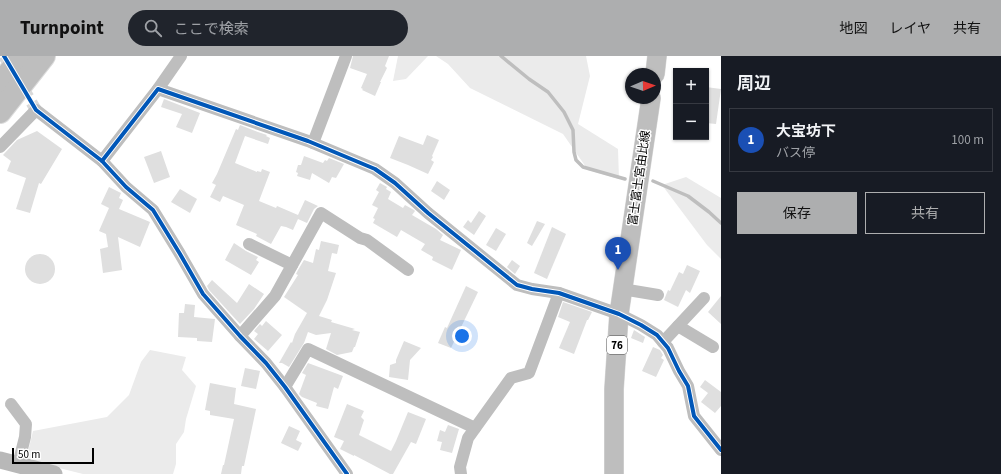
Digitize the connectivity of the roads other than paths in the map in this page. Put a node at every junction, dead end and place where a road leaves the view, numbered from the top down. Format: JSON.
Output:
{"nodes":[{"id":1,"x":22,"y":56,"type":"edge"},
{"id":2,"x":44,"y":56,"type":"edge"},
{"id":3,"x":181,"y":56,"type":"edge"},
{"id":4,"x":346,"y":56,"type":"edge"},
{"id":5,"x":657,"y":56,"type":"edge"},
{"id":6,"x":656,"y":68,"type":"edge"},
{"id":7,"x":0,"y":84,"type":"edge"},
{"id":8,"x":158,"y":89,"type":"junction"},
{"id":9,"x":650,"y":104,"type":"edge"},
{"id":10,"x":0,"y":112,"type":"edge"},
{"id":11,"x":313,"y":143,"type":"junction"},
{"id":12,"x":0,"y":146,"type":"edge"},
{"id":13,"x":102,"y":161,"type":"junction"},
{"id":14,"x":249,"y":244,"type":"dead end"},
{"id":15,"x":292,"y":265,"type":"junction"},
{"id":16,"x":408,"y":270,"type":"dead end"},
{"id":17,"x":622,"y":289,"type":"junction"},
{"id":18,"x":560,"y":293,"type":"junction"},
{"id":19,"x":658,"y":295,"type":"dead end"},
{"id":20,"x":704,"y":298,"type":"dead end"},
{"id":21,"x":618,"y":314,"type":"junction"},
{"id":22,"x":678,"y":326,"type":"junction"},
{"id":23,"x":240,"y":336,"type":"junction"},
{"id":24,"x":663,"y":342,"type":"junction"},
{"id":25,"x":714,"y":347,"type":"dead end"},
{"id":26,"x":285,"y":387,"type":"junction"},
{"id":27,"x":11,"y":404,"type":"dead end"},
{"id":28,"x":475,"y":428,"type":"junction"},
{"id":29,"x":721,"y":450,"type":"edge"},
{"id":30,"x":0,"y":460,"type":"edge"},
{"id":31,"x":18,"y":465,"type":"junction"},
{"id":32,"x":54,"y":474,"type":"edge"},
{"id":33,"x":348,"y":474,"type":"edge"},
{"id":34,"x":461,"y":474,"type":"edge"},
{"id":35,"x":614,"y":474,"type":"edge"}],
"edges":[{"from":1,"to":7,"type":"highway"},
{"from":2,"to":10,"type":"highway"},
{"from":3,"to":8,"type":"street"},
{"from":4,"to":11,"type":"street"},
{"from":5,"to":6,"type":"main road"},
{"from":8,"to":11,"type":"street"},
{"from":8,"to":13,"type":"street"},
{"from":9,"to":17,"type":"main road","name":"富士富士宮由比線","number":"76"},
{"from":11,"to":18,"type":"street"},
{"from":12,"to":13,"type":"street"},
{"from":13,"to":23,"type":"street"},
{"from":14,"to":15,"type":"street"},
{"from":15,"to":16,"type":"street"},
{"from":15,"to":23,"type":"street"},
{"from":17,"to":19,"type":"street"},
{"from":17,"to":21,"type":"main road","name":"富士富士宮由比線","number":"76"},
{"from":18,"to":21,"type":"street"},
{"from":18,"to":28,"type":"street"},
{"from":20,"to":22,"type":"street"},
{"from":21,"to":24,"type":"street"},
{"from":21,"to":35,"type":"main road","name":"富士富士宮由比線","number":"76"},
{"from":22,"to":24,"type":"street"},
{"from":22,"to":25,"type":"street"},
{"from":23,"to":26,"type":"street"},
{"from":24,"to":29,"type":"street"},
{"from":26,"to":28,"type":"street"},
{"from":26,"to":33,"type":"street"},
{"from":27,"to":31,"type":"street"},
{"from":28,"to":34,"type":"street"},
{"from":30,"to":31,"type":"street"},
{"from":31,"to":32,"type":"street"}]}
